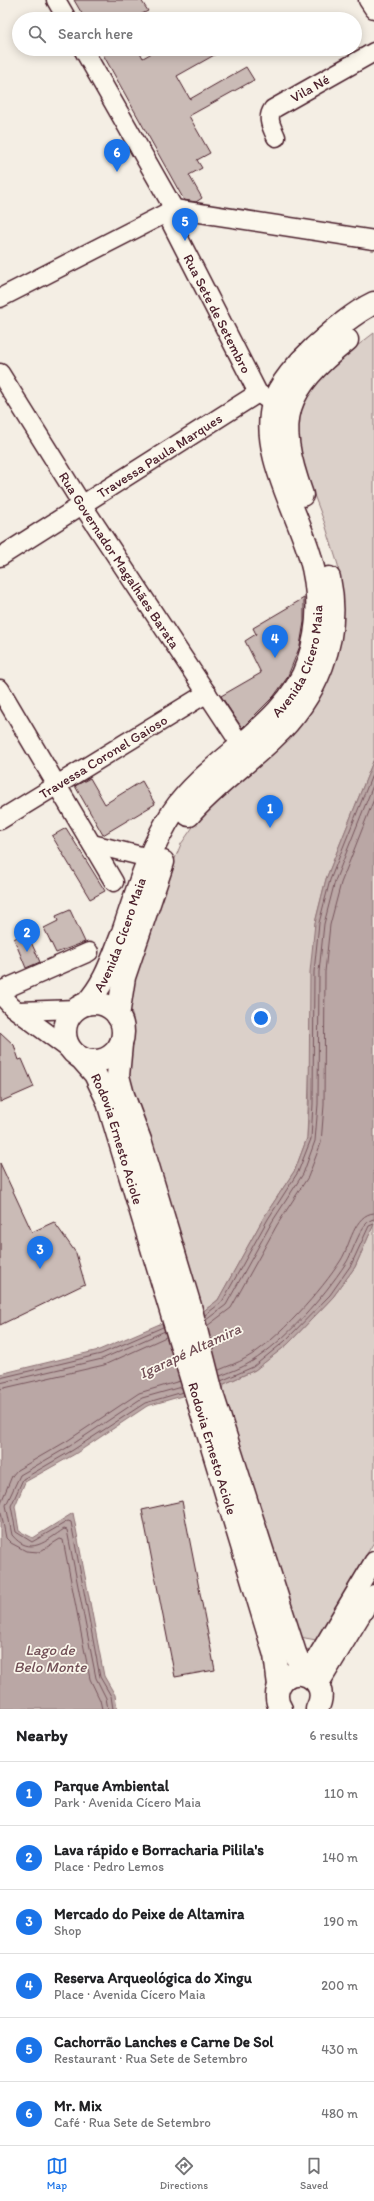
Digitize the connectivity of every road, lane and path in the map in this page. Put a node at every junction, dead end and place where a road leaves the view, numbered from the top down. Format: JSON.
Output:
{"nodes":[{"id":1,"x":56,"y":0,"type":"edge"},
{"id":2,"x":368,"y":0,"type":"edge"},
{"id":3,"x":374,"y":9,"type":"edge"},
{"id":4,"x":62,"y":12,"type":"edge"},
{"id":5,"x":374,"y":52,"type":"edge"},
{"id":6,"x":87,"y":56,"type":"edge"},
{"id":7,"x":276,"y":137,"type":"dead end"},
{"id":8,"x":170,"y":211,"type":"junction"},
{"id":9,"x":374,"y":240,"type":"edge"},
{"id":10,"x":0,"y":298,"type":"edge"},
{"id":11,"x":374,"y":303,"type":"edge"},
{"id":12,"x":374,"y":319,"type":"edge"},
{"id":13,"x":0,"y":373,"type":"edge"},
{"id":14,"x":265,"y":398,"type":"junction"},
{"id":15,"x":83,"y":506,"type":"junction"},
{"id":16,"x":0,"y":557,"type":"edge"},
{"id":17,"x":0,"y":689,"type":"edge"},
{"id":18,"x":207,"y":693,"type":"junction"},
{"id":19,"x":241,"y":745,"type":"junction"},
{"id":20,"x":56,"y":785,"type":"junction"},
{"id":21,"x":0,"y":820,"type":"edge"},
{"id":22,"x":92,"y":844,"type":"junction"},
{"id":23,"x":149,"y":858,"type":"junction"},
{"id":24,"x":114,"y":882,"type":"dead end"},
{"id":25,"x":89,"y":952,"type":"dead end"},
{"id":26,"x":0,"y":993,"type":"edge"},
{"id":27,"x":81,"y":1007,"type":"junction"},
{"id":28,"x":18,"y":1011,"type":"junction"},
{"id":29,"x":118,"y":1016,"type":"junction"},
{"id":30,"x":121,"y":1044,"type":"junction"},
{"id":31,"x":77,"y":1055,"type":"junction"},
{"id":32,"x":181,"y":1309,"type":"junction"},
{"id":33,"x":205,"y":1399,"type":"junction"},
{"id":34,"x":374,"y":1561,"type":"edge"},
{"id":35,"x":374,"y":1594,"type":"edge"},
{"id":36,"x":310,"y":1678,"type":"junction"},
{"id":37,"x":279,"y":1685,"type":"junction"},
{"id":38,"x":281,"y":1709,"type":"edge"},
{"id":39,"x":317,"y":1709,"type":"edge"}],
"edges":[{"from":1,"to":4,"type":"street"},
{"from":2,"to":3,"type":"street"},
{"from":5,"to":7,"type":"street","name":"Vila Né"},
{"from":6,"to":8,"type":"street","name":"Rua Sete de Setembro"},
{"from":8,"to":9,"type":"street"},
{"from":8,"to":10,"type":"street"},
{"from":8,"to":14,"type":"street","name":"Rua Sete de Setembro"},
{"from":11,"to":14,"type":"main road","name":"Avenida Cícero Maia"},
{"from":12,"to":29,"type":"main road","name":"Avenida Cícero Maia"},
{"from":13,"to":15,"type":"street","name":"Rua Governador Magalhães Barata"},
{"from":14,"to":15,"type":"street","name":"Travessa Paula Marques"},
{"from":14,"to":19,"type":"main road","name":"Avenida Cícero Maia"},
{"from":15,"to":16,"type":"street","name":"Travessa Paula Marques"},
{"from":15,"to":18,"type":"street","name":"Rua Governador Magalhães Barata"},
{"from":17,"to":20,"type":"street"},
{"from":18,"to":19,"type":"street","name":"Rua Governador Magalhães Barata"},
{"from":18,"to":20,"type":"street","name":"Travessa Coronel Gaioso"},
{"from":19,"to":23,"type":"main road","name":"Avenida Cícero Maia"},
{"from":20,"to":21,"type":"street","name":"Travessa Coronel Gaioso"},
{"from":20,"to":22,"type":"street"},
{"from":22,"to":23,"type":"street"},
{"from":22,"to":24,"type":"street"},
{"from":23,"to":27,"type":"main road","name":"Avenida Cícero Maia"},
{"from":25,"to":26,"type":"street"},
{"from":26,"to":28,"type":"street"},
{"from":27,"to":28,"type":"street"},
{"from":27,"to":29,"type":"main road"},
{"from":27,"to":31,"type":"main road"},
{"from":28,"to":31,"type":"street"},
{"from":29,"to":30,"type":"main road"},
{"from":30,"to":31,"type":"main road"},
{"from":30,"to":32,"type":"main road","name":"Rodovia Ernesto Aciole"},
{"from":31,"to":32,"type":"main road","name":"Rodovia Ernesto Aciole"},
{"from":32,"to":33,"type":"main road"},
{"from":33,"to":36,"type":"main road","name":"Rodovia Ernesto Aciole"},
{"from":33,"to":37,"type":"main road","name":"Rodovia Ernesto Aciole"},
{"from":34,"to":36,"type":"street"},
{"from":35,"to":36,"type":"street"},
{"from":36,"to":37,"type":"main road"},
{"from":36,"to":39,"type":"main road"},
{"from":37,"to":38,"type":"main road","name":"Rodovia Ernesto Aciole"}]}
